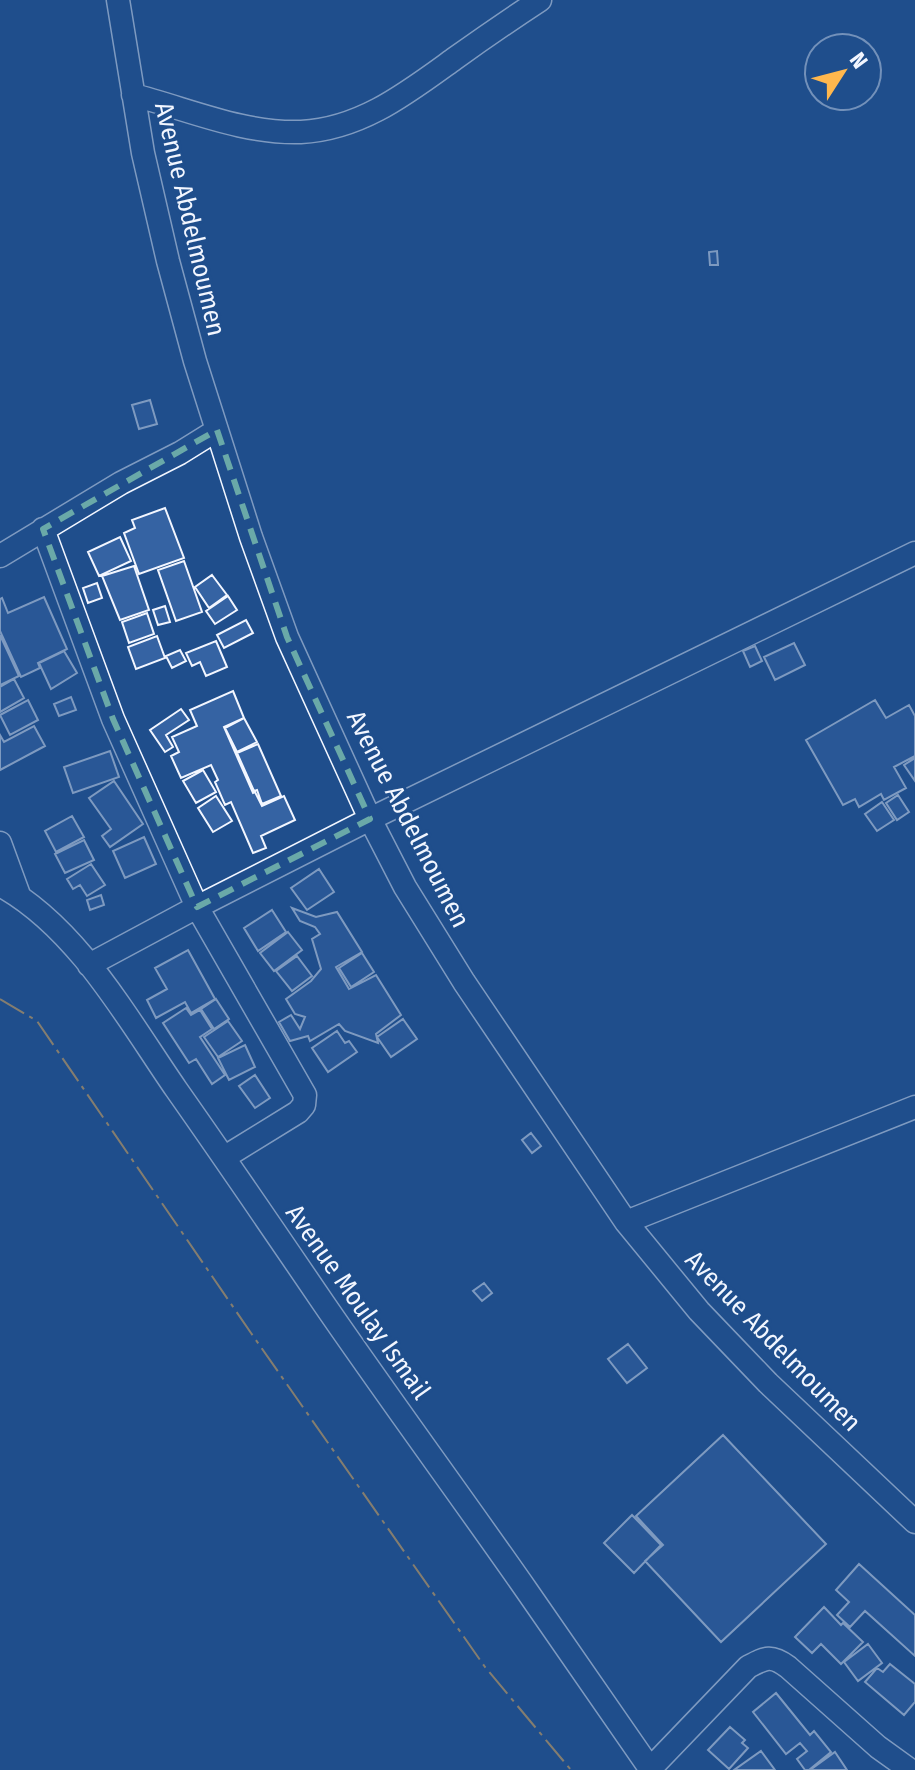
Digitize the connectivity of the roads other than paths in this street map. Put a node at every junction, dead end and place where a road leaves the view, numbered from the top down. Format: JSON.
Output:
{"nodes":[{"id":1,"x":118,"y":0,"type":"edge"},
{"id":2,"x":540,"y":0,"type":"edge"},
{"id":3,"x":133,"y":95,"type":"junction"},
{"id":4,"x":217,"y":430,"type":"junction"},
{"id":5,"x":43,"y":529,"type":"junction"},
{"id":6,"x":915,"y":553,"type":"edge"},
{"id":7,"x":0,"y":556,"type":"edge"},
{"id":8,"x":370,"y":819,"type":"junction"},
{"id":9,"x":0,"y":843,"type":"edge"},
{"id":10,"x":9,"y":890,"type":"edge"},
{"id":11,"x":197,"y":907,"type":"junction"},
{"id":12,"x":89,"y":965,"type":"junction"},
{"id":13,"x":915,"y":1107,"type":"edge"},
{"id":14,"x":225,"y":1157,"type":"junction"},
{"id":15,"x":626,"y":1222,"type":"junction"},
{"id":16,"x":915,"y":1522,"type":"edge"},
{"id":17,"x":878,"y":1747,"type":"junction"},
{"id":18,"x":650,"y":1769,"type":"edge"},
{"id":19,"x":887,"y":1770,"type":"edge"},
{"id":20,"x":910,"y":1770,"type":"edge"}],
"edges":[{"from":1,"to":3,"type":"street","name":"Avenue Abdelmoumen"},
{"from":2,"to":3,"type":"street"},
{"from":3,"to":4,"type":"street","name":"Avenue Abdelmoumen"},
{"from":4,"to":5,"type":"street"},
{"from":4,"to":8,"type":"street","name":"Avenue Abdelmoumen"},
{"from":5,"to":7,"type":"street"},
{"from":5,"to":11,"type":"street"},
{"from":6,"to":8,"type":"street"},
{"from":8,"to":11,"type":"street"},
{"from":8,"to":15,"type":"street","name":"Avenue Abdelmoumen"},
{"from":9,"to":10,"type":"street"},
{"from":10,"to":12,"type":"street","name":"Avenue Moulay Ismail"},
{"from":11,"to":12,"type":"street"},
{"from":11,"to":14,"type":"street"},
{"from":12,"to":14,"type":"street","name":"Avenue Moulay Ismail"},
{"from":13,"to":15,"type":"street"},
{"from":14,"to":18,"type":"street","name":"Avenue Moulay Ismail"},
{"from":15,"to":16,"type":"street","name":"Avenue Abdelmoumen"},
{"from":17,"to":18,"type":"street"},
{"from":17,"to":19,"type":"street"},
{"from":17,"to":20,"type":"street"}]}
